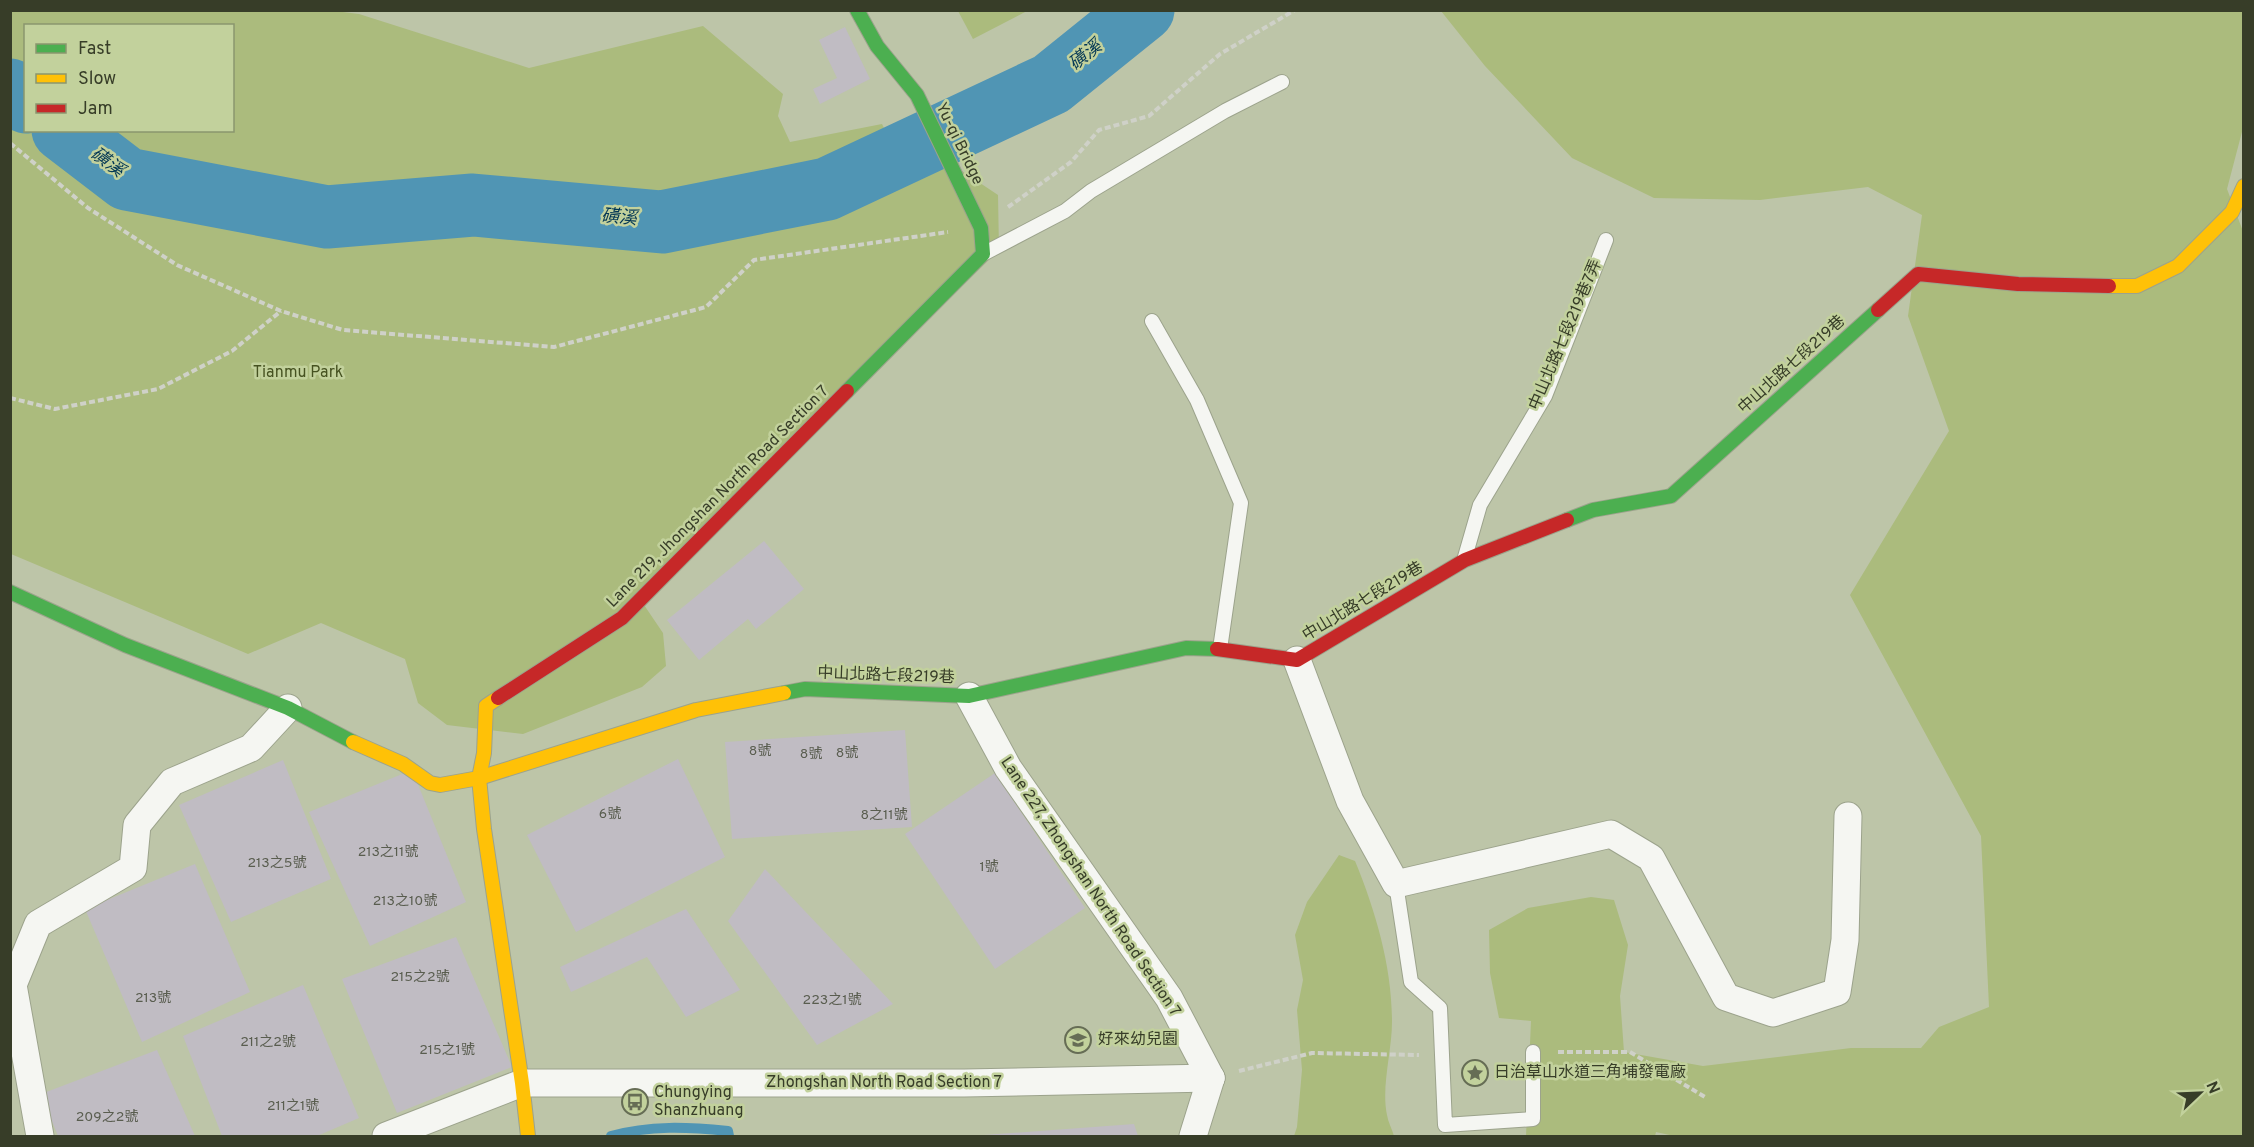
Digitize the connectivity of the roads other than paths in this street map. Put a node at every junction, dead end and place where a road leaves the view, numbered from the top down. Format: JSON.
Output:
{"nodes":[{"id":1,"x":857,"y":10,"type":"edge"},
{"id":2,"x":1282,"y":82,"type":"dead end"},
{"id":3,"x":2244,"y":186,"type":"edge"},
{"id":4,"x":1606,"y":240,"type":"dead end"},
{"id":5,"x":983,"y":254,"type":"junction"},
{"id":6,"x":1152,"y":321,"type":"dead end"},
{"id":7,"x":1465,"y":560,"type":"junction"},
{"id":8,"x":10,"y":592,"type":"edge"},
{"id":9,"x":1220,"y":649,"type":"junction"},
{"id":10,"x":1297,"y":660,"type":"junction"},
{"id":11,"x":969,"y":696,"type":"junction"},
{"id":12,"x":288,"y":708,"type":"junction"},
{"id":13,"x":479,"y":778,"type":"junction"},
{"id":14,"x":1848,"y":816,"type":"dead end"},
{"id":15,"x":1396,"y":884,"type":"junction"},
{"id":16,"x":1533,"y":1052,"type":"road end"},
{"id":17,"x":1211,"y":1078,"type":"junction"},
{"id":18,"x":522,"y":1083,"type":"junction"},
{"id":19,"x":40,"y":1137,"type":"edge"},
{"id":20,"x":386,"y":1137,"type":"edge"},
{"id":21,"x":528,"y":1137,"type":"edge"},
{"id":22,"x":1193,"y":1137,"type":"edge"}],
"edges":[{"from":1,"to":5,"type":"street","name":"Yu-qi Bridge"},
{"from":2,"to":5,"type":"lane"},
{"from":3,"to":7,"type":"street","name":"中山北路七段219巷"},
{"from":4,"to":7,"type":"lane","name":"中山北路七段219巷7弄"},
{"from":5,"to":13,"type":"street","name":"Lane 219, Jhongshan North Road Section 7"},
{"from":6,"to":9,"type":"lane"},
{"from":7,"to":10,"type":"street","name":"中山北路七段219巷"},
{"from":8,"to":12,"type":"street","name":"中山北路七段219巷"},
{"from":9,"to":10,"type":"street","name":"中山北路七段219巷"},
{"from":9,"to":11,"type":"street","name":"中山北路七段219巷"},
{"from":10,"to":15,"type":"street"},
{"from":11,"to":13,"type":"street","name":"中山北路七段219巷"},
{"from":11,"to":17,"type":"street","name":"Lane 227, Zhongshan North Road Section 7"},
{"from":12,"to":13,"type":"street","name":"中山北路七段219巷"},
{"from":12,"to":19,"type":"street"},
{"from":13,"to":18,"type":"street","name":"Lane 219, Jhongshan North Road Section 7"},
{"from":14,"to":15,"type":"street"},
{"from":15,"to":16,"type":"lane"},
{"from":17,"to":18,"type":"street","name":"Zhongshan North Road Section 7"},
{"from":17,"to":22,"type":"street"},
{"from":18,"to":20,"type":"street","name":"Zhongshan North Road Section 7"},
{"from":18,"to":21,"type":"street","name":"Lane 219, Jhongshan North Road Section 7"}]}
